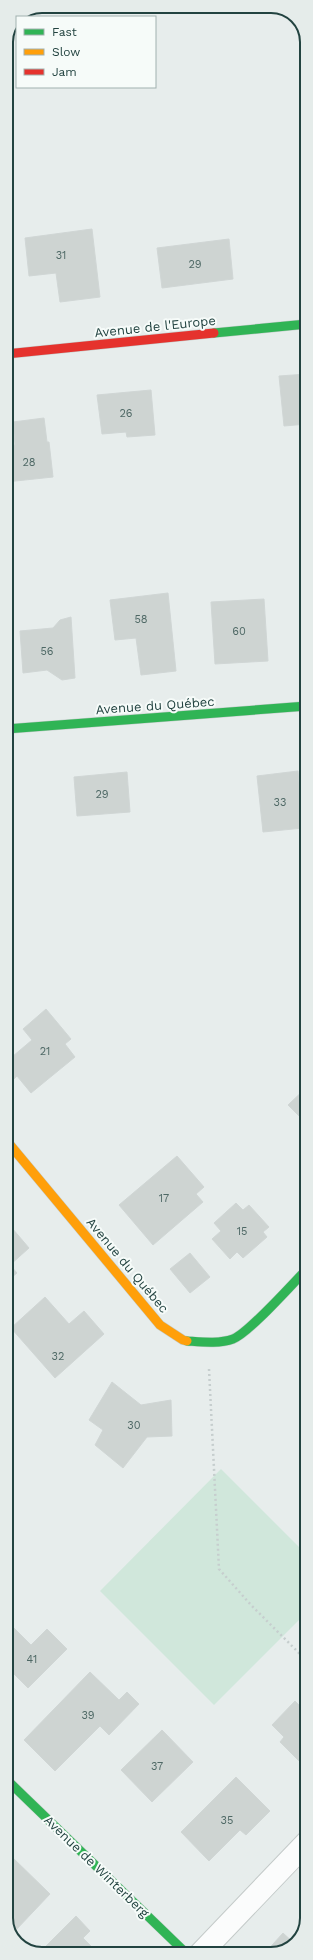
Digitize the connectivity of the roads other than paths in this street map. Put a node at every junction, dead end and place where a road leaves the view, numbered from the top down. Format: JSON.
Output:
{"nodes":[{"id":1,"x":300,"y":325,"type":"edge"},
{"id":2,"x":13,"y":353,"type":"edge"},
{"id":3,"x":300,"y":707,"type":"edge"},
{"id":4,"x":13,"y":728,"type":"edge"},
{"id":5,"x":13,"y":1148,"type":"edge"},
{"id":6,"x":300,"y":1276,"type":"edge"},
{"id":7,"x":13,"y":1786,"type":"edge"},
{"id":8,"x":300,"y":1849,"type":"edge"},
{"id":9,"x":180,"y":1947,"type":"edge"},
{"id":10,"x":207,"y":1947,"type":"edge"}],
"edges":[{"from":1,"to":2,"type":"street","name":"Avenue de l'Europe"},
{"from":3,"to":4,"type":"street","name":"Avenue du Québec"},
{"from":5,"to":6,"type":"street","name":"Avenue du Québec"},
{"from":7,"to":9,"type":"street","name":"Avenue de Winterberg"},
{"from":8,"to":10,"type":"street"}]}
